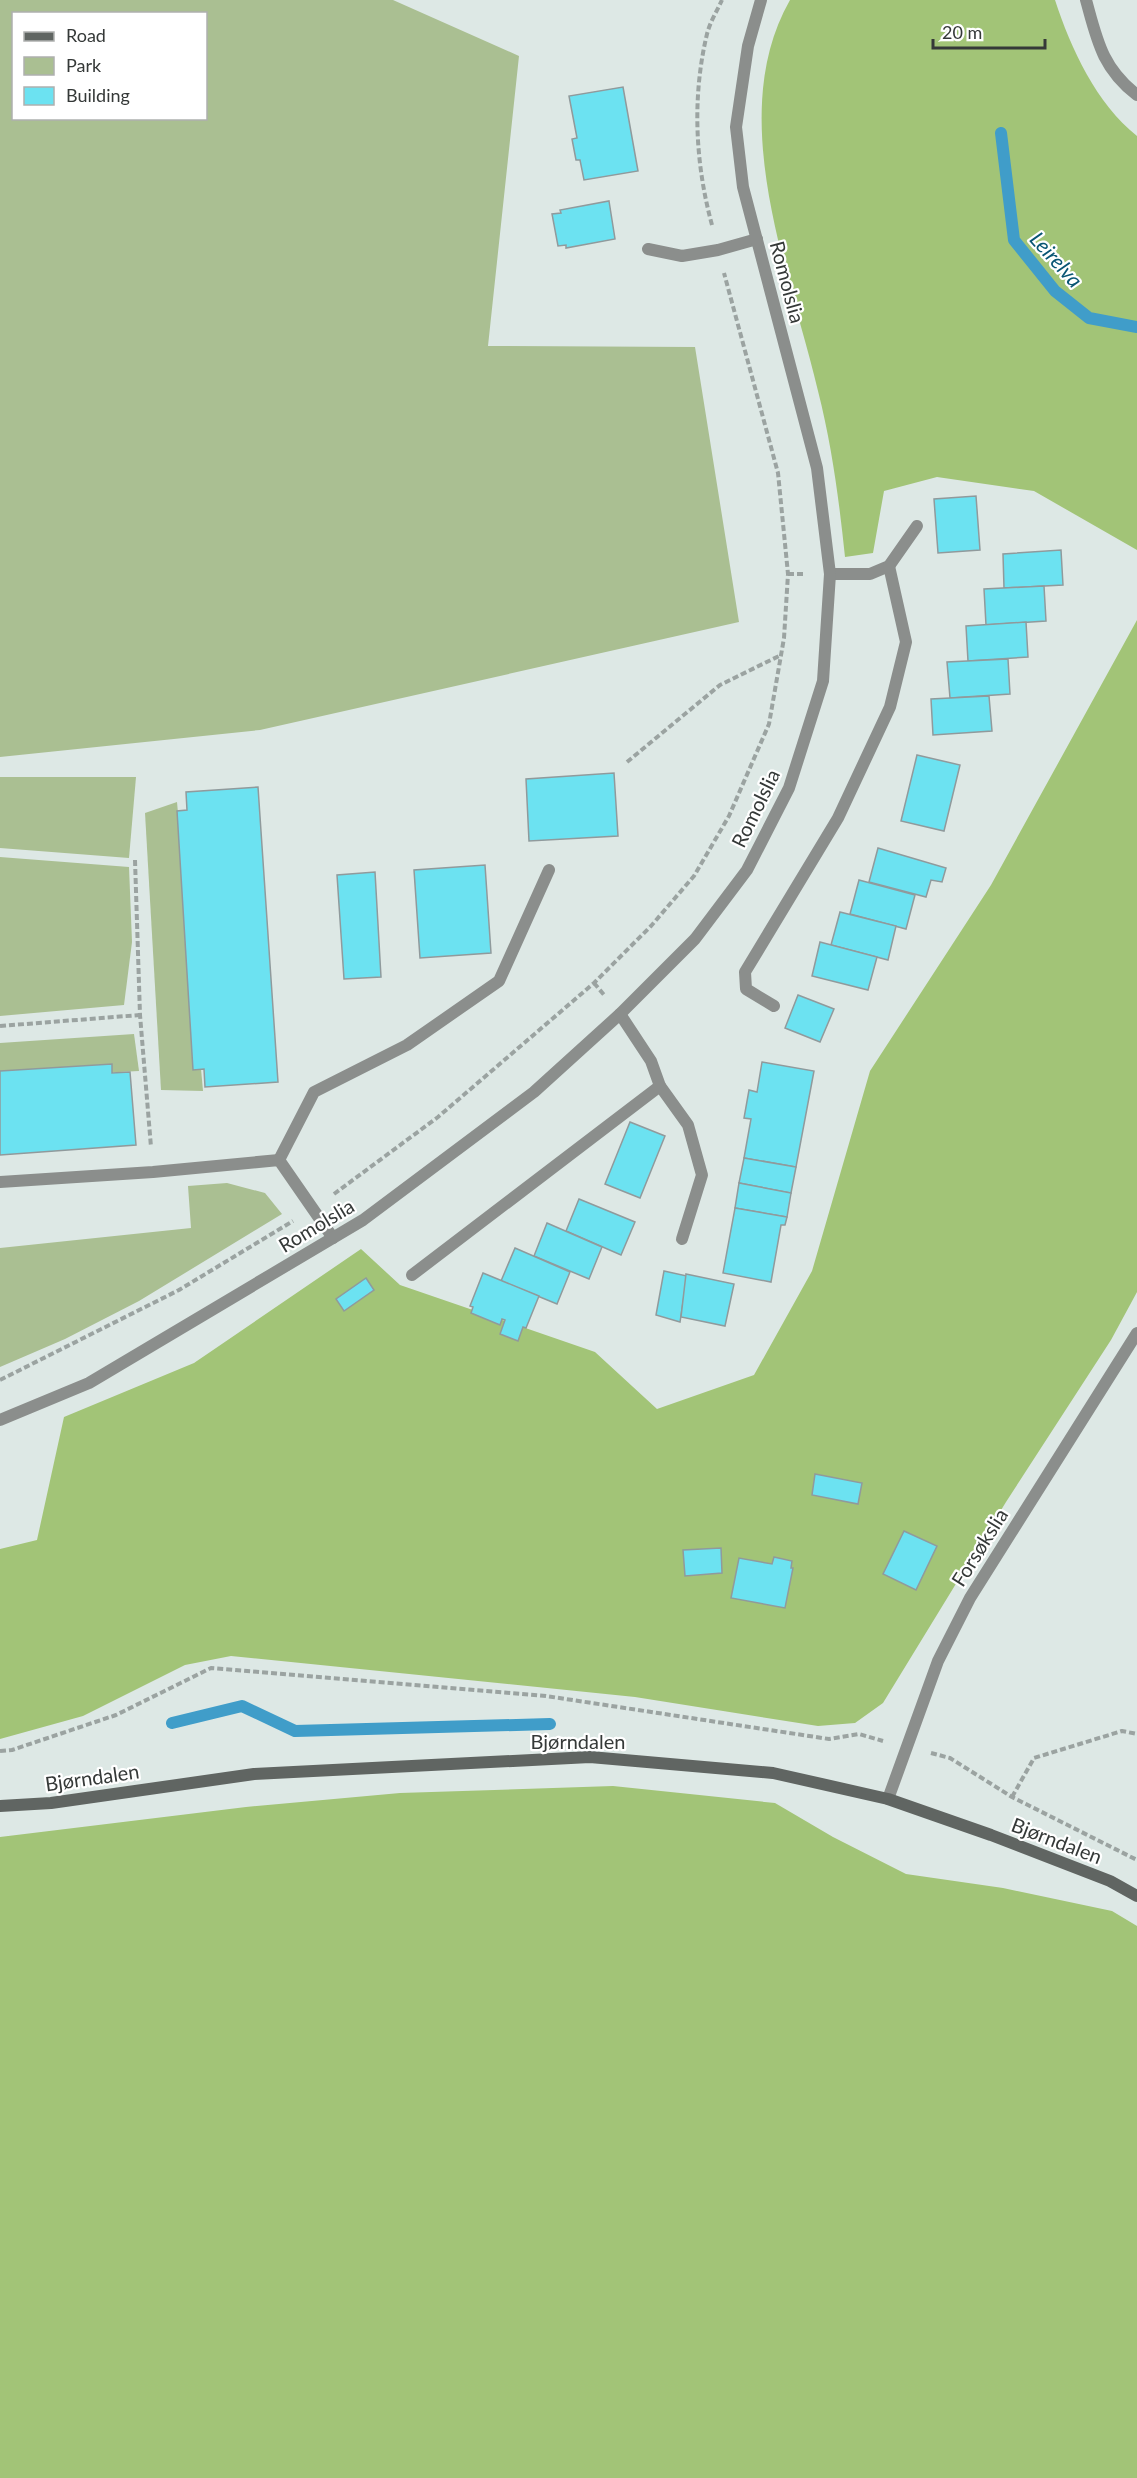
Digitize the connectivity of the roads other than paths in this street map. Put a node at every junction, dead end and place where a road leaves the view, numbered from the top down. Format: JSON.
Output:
{"nodes":[{"id":1,"x":761,"y":0,"type":"edge"},
{"id":2,"x":1086,"y":0,"type":"edge"},
{"id":3,"x":1137,"y":95,"type":"edge"},
{"id":4,"x":757,"y":239,"type":"junction"},
{"id":5,"x":648,"y":249,"type":"dead end"},
{"id":6,"x":917,"y":526,"type":"dead end"},
{"id":7,"x":889,"y":566,"type":"junction"},
{"id":8,"x":830,"y":574,"type":"junction"},
{"id":9,"x":549,"y":870,"type":"dead end"},
{"id":10,"x":774,"y":1006,"type":"dead end"},
{"id":11,"x":620,"y":1014,"type":"junction"},
{"id":12,"x":660,"y":1086,"type":"junction"},
{"id":13,"x":279,"y":1160,"type":"junction"},
{"id":14,"x":0,"y":1182,"type":"edge"},
{"id":15,"x":333,"y":1238,"type":"junction"},
{"id":16,"x":682,"y":1239,"type":"dead end"},
{"id":17,"x":412,"y":1275,"type":"dead end"},
{"id":18,"x":1137,"y":1333,"type":"edge"},
{"id":19,"x":0,"y":1420,"type":"edge"},
{"id":20,"x":888,"y":1799,"type":"junction"},
{"id":21,"x":0,"y":1806,"type":"edge"},
{"id":22,"x":1137,"y":1896,"type":"edge"}],
"edges":[{"from":1,"to":4,"type":"street","name":"Romolslia"},
{"from":2,"to":3,"type":"street"},
{"from":4,"to":5,"type":"street"},
{"from":4,"to":8,"type":"street","name":"Romolslia"},
{"from":6,"to":7,"type":"street"},
{"from":7,"to":8,"type":"street"},
{"from":7,"to":10,"type":"street"},
{"from":8,"to":11,"type":"street","name":"Romolslia"},
{"from":9,"to":13,"type":"street"},
{"from":11,"to":12,"type":"street"},
{"from":11,"to":15,"type":"street","name":"Romolslia"},
{"from":12,"to":16,"type":"street"},
{"from":12,"to":17,"type":"street"},
{"from":13,"to":14,"type":"street"},
{"from":13,"to":15,"type":"street"},
{"from":15,"to":19,"type":"street","name":"Romolslia"},
{"from":18,"to":20,"type":"street","name":"Forsøkslia"},
{"from":20,"to":21,"type":"main road","name":"Bjørndalen"},
{"from":20,"to":22,"type":"main road","name":"Bjørndalen"}]}
